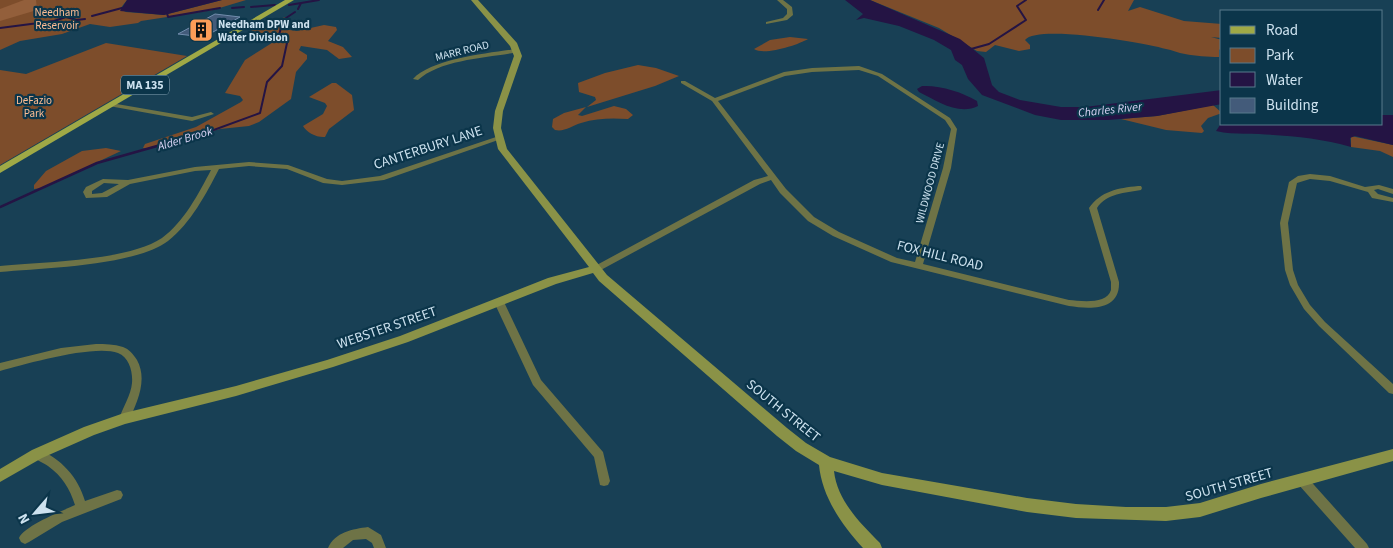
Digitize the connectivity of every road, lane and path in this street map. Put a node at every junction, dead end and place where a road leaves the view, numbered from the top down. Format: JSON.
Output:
{"nodes":[{"id":1,"x":290,"y":0,"type":"edge"},
{"id":2,"x":474,"y":0,"type":"edge"},
{"id":3,"x":780,"y":0,"type":"edge"},
{"id":4,"x":768,"y":23,"type":"dead end"},
{"id":5,"x":516,"y":51,"type":"junction"},
{"id":6,"x":416,"y":78,"type":"dead end"},
{"id":7,"x":683,"y":82,"type":"dead end"},
{"id":8,"x":714,"y":100,"type":"junction"},
{"id":9,"x":110,"y":105,"type":"junction"},
{"id":10,"x":211,"y":114,"type":"dead end"},
{"id":11,"x":499,"y":138,"type":"junction"},
{"id":12,"x":217,"y":166,"type":"junction"},
{"id":13,"x":0,"y":170,"type":"edge"},
{"id":14,"x":772,"y":177,"type":"junction"},
{"id":15,"x":128,"y":182,"type":"dead end"},
{"id":16,"x":1138,"y":188,"type":"dead end"},
{"id":17,"x":1368,"y":190,"type":"junction"},
{"id":18,"x":1393,"y":192,"type":"edge"},
{"id":19,"x":1393,"y":200,"type":"edge"},
{"id":20,"x":918,"y":265,"type":"junction"},
{"id":21,"x":0,"y":269,"type":"edge"},
{"id":22,"x":596,"y":269,"type":"junction"},
{"id":23,"x":499,"y":302,"type":"junction"},
{"id":24,"x":0,"y":367,"type":"edge"},
{"id":25,"x":1393,"y":390,"type":"edge"},
{"id":26,"x":124,"y":419,"type":"junction"},
{"id":27,"x":37,"y":454,"type":"junction"},
{"id":28,"x":1393,"y":455,"type":"edge"},
{"id":29,"x":826,"y":462,"type":"junction"},
{"id":30,"x":0,"y":476,"type":"edge"},
{"id":31,"x":604,"y":480,"type":"dead end"},
{"id":32,"x":1302,"y":480,"type":"junction"},
{"id":33,"x":117,"y":495,"type":"dead end"},
{"id":34,"x":81,"y":507,"type":"junction"},
{"id":35,"x":25,"y":538,"type":"dead end"},
{"id":36,"x":334,"y":548,"type":"edge"},
{"id":37,"x":380,"y":548,"type":"edge"},
{"id":38,"x":874,"y":548,"type":"edge"},
{"id":39,"x":1363,"y":548,"type":"edge"}],
"edges":[{"from":1,"to":9,"type":"main road","number":"MA 135"},
{"from":2,"to":5,"type":"street"},
{"from":3,"to":4,"type":"street"},
{"from":5,"to":6,"type":"street","name":"MARR ROAD"},
{"from":5,"to":11,"type":"street","name":"SOUTH STREET"},
{"from":7,"to":8,"type":"street","name":"FOX HILL ROAD"},
{"from":8,"to":14,"type":"street","name":"FOX HILL ROAD"},
{"from":8,"to":20,"type":"street","name":"WILDWOOD DRIVE"},
{"from":9,"to":10,"type":"street"},
{"from":9,"to":13,"type":"main road","number":"MA 135"},
{"from":11,"to":12,"type":"street","name":"CANTERBURY LANE"},
{"from":11,"to":22,"type":"street","name":"SOUTH STREET"},
{"from":12,"to":15,"type":"street","name":"CANTERBURY LANE"},
{"from":12,"to":21,"type":"street"},
{"from":14,"to":20,"type":"street","name":"FOX HILL ROAD"},
{"from":14,"to":22,"type":"street","name":"WEBSTER STREET"},
{"from":16,"to":20,"type":"street","name":"FOX HILL ROAD"},
{"from":17,"to":18,"type":"street"},
{"from":17,"to":19,"type":"street"},
{"from":17,"to":25,"type":"street"},
{"from":22,"to":23,"type":"street","name":"WEBSTER STREET"},
{"from":22,"to":29,"type":"street","name":"SOUTH STREET"},
{"from":23,"to":26,"type":"street","name":"WEBSTER STREET"},
{"from":23,"to":31,"type":"street"},
{"from":24,"to":26,"type":"street"},
{"from":26,"to":27,"type":"street","name":"WEBSTER STREET"},
{"from":27,"to":30,"type":"street","name":"WEBSTER STREET"},
{"from":27,"to":34,"type":"street"},
{"from":28,"to":32,"type":"street","name":"SOUTH STREET"},
{"from":29,"to":32,"type":"street","name":"SOUTH STREET"},
{"from":29,"to":38,"type":"street"},
{"from":32,"to":39,"type":"street"},
{"from":33,"to":34,"type":"street"},
{"from":34,"to":35,"type":"street"},
{"from":36,"to":37,"type":"street"}]}
